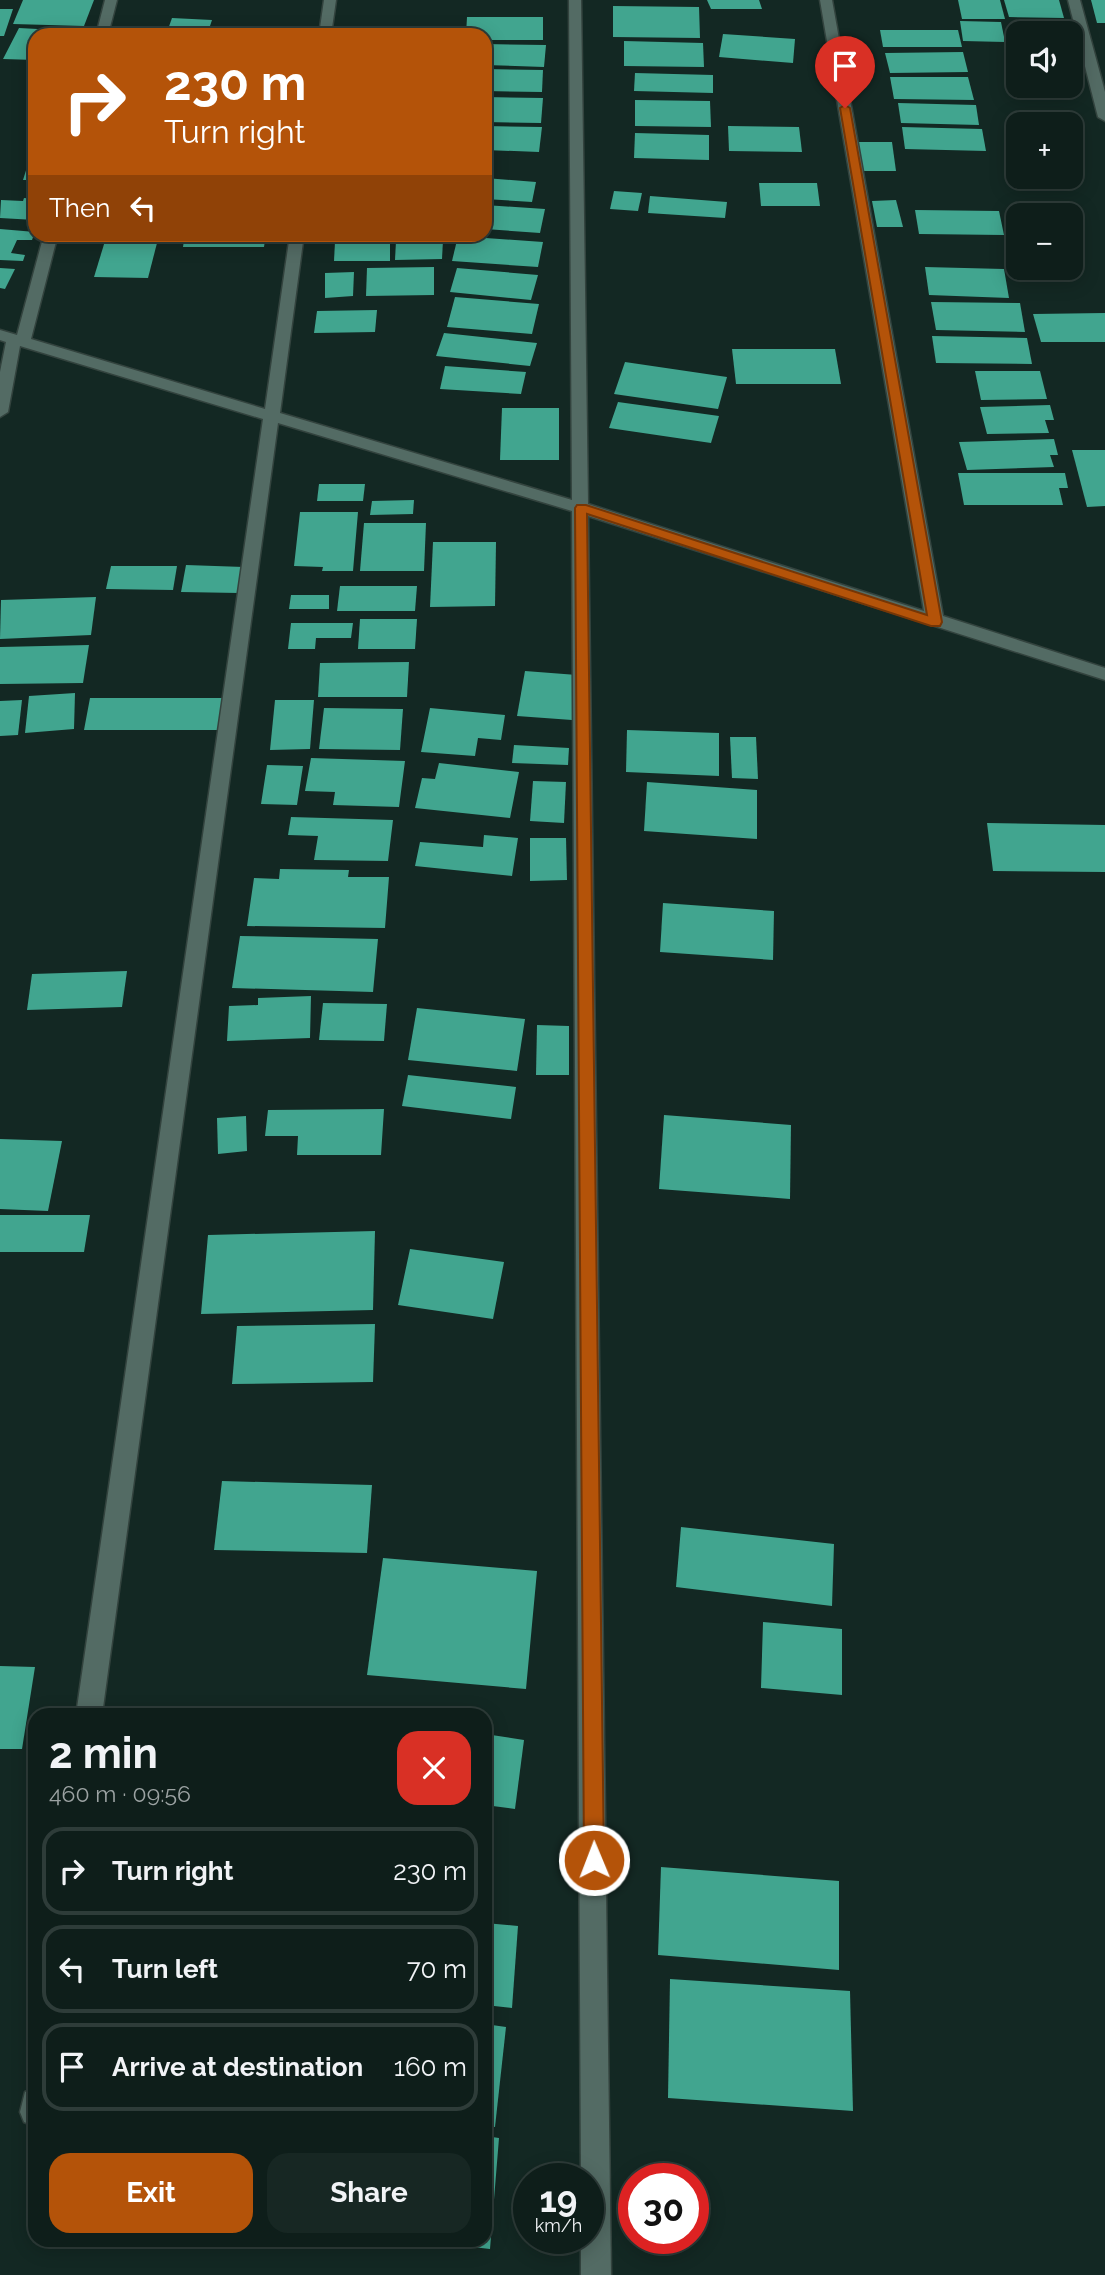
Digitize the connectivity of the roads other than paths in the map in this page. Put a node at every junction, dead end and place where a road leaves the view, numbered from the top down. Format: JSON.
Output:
{"nodes":[{"id":1,"x":111,"y":0,"type":"edge"},
{"id":2,"x":330,"y":0,"type":"edge"},
{"id":3,"x":575,"y":0,"type":"edge"},
{"id":4,"x":826,"y":0,"type":"edge"},
{"id":5,"x":1074,"y":0,"type":"edge"},
{"id":6,"x":104,"y":28,"type":"edge"},
{"id":7,"x":326,"y":28,"type":"edge"},
{"id":8,"x":1105,"y":117,"type":"edge"},
{"id":9,"x":48,"y":242,"type":"edge"},
{"id":10,"x":296,"y":242,"type":"edge"},
{"id":11,"x":13,"y":339,"type":"edge"},
{"id":12,"x":0,"y":412,"type":"edge"},
{"id":13,"x":270,"y":416,"type":"junction"},
{"id":14,"x":581,"y":508,"type":"junction"},
{"id":15,"x":935,"y":622,"type":"junction"},
{"id":16,"x":1105,"y":674,"type":"edge"},
{"id":17,"x":90,"y":1708,"type":"edge"},
{"id":18,"x":596,"y":2275,"type":"edge"}],
"edges":[{"from":1,"to":6,"type":"street"},
{"from":2,"to":7,"type":"street"},
{"from":3,"to":14,"type":"street"},
{"from":4,"to":15,"type":"street"},
{"from":5,"to":8,"type":"street"},
{"from":9,"to":11,"type":"street"},
{"from":10,"to":13,"type":"street"},
{"from":11,"to":12,"type":"street"},
{"from":11,"to":13,"type":"street"},
{"from":13,"to":14,"type":"street"},
{"from":13,"to":17,"type":"street"},
{"from":14,"to":15,"type":"street"},
{"from":14,"to":18,"type":"street"},
{"from":15,"to":16,"type":"street"}]}
